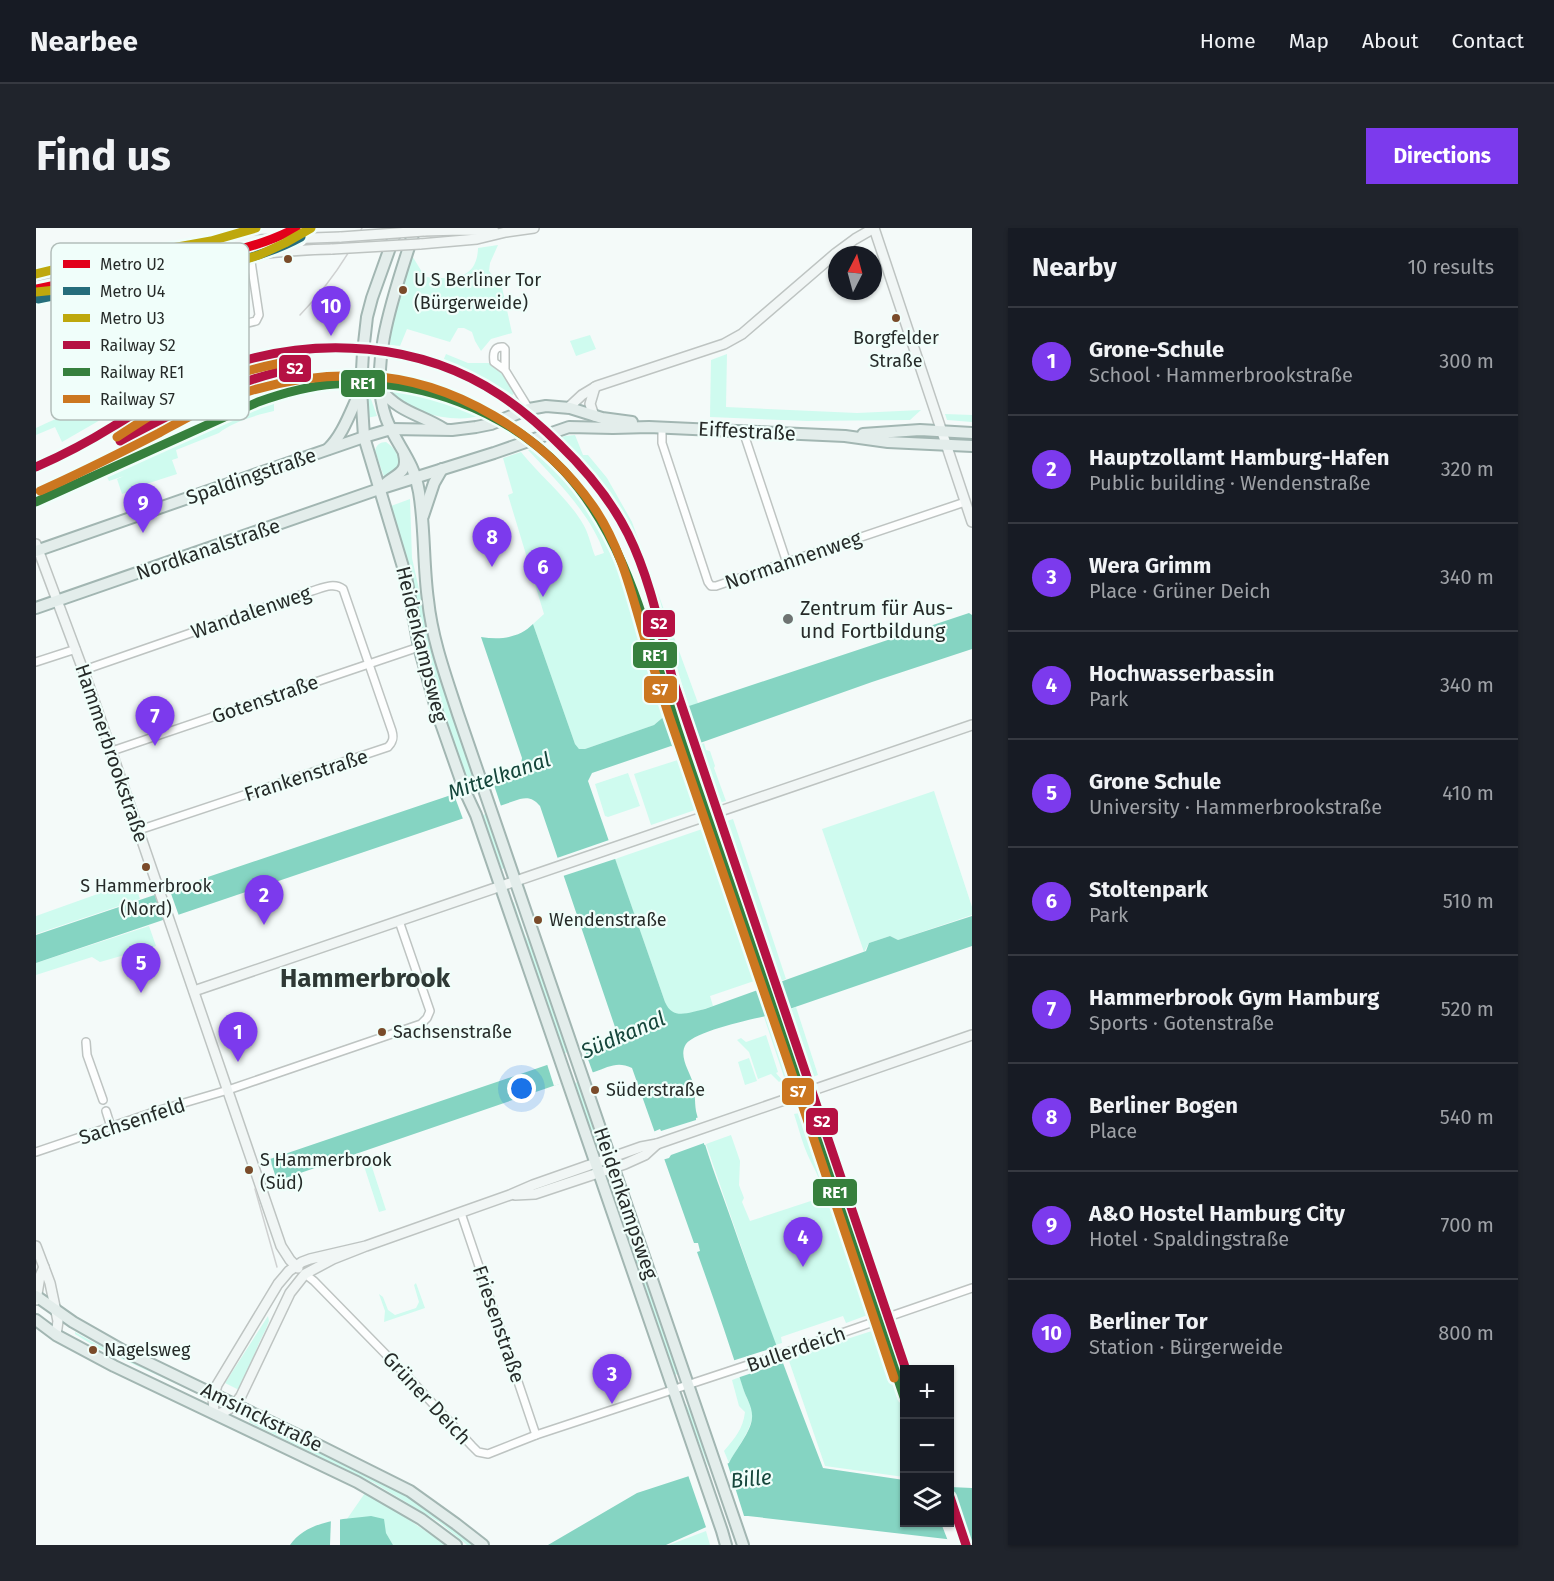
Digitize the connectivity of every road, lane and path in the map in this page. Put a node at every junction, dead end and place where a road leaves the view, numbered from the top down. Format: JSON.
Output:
{"nodes":[{"id":1,"x":398,"y":228,"type":"edge"},
{"id":2,"x":534,"y":228,"type":"edge"},
{"id":3,"x":874,"y":228,"type":"edge"},
{"id":4,"x":445,"y":229,"type":"edge"},
{"id":5,"x":420,"y":230,"type":"edge"},
{"id":6,"x":506,"y":232,"type":"junction"},
{"id":7,"x":302,"y":235,"type":"edge"},
{"id":8,"x":230,"y":243,"type":"edge"},
{"id":9,"x":319,"y":249,"type":"junction"},
{"id":10,"x":280,"y":252,"type":"junction"},
{"id":11,"x":250,"y":255,"type":"joint"},
{"id":12,"x":51,"y":271,"type":"edge"},
{"id":13,"x":36,"y":274,"type":"edge"},
{"id":14,"x":51,"y":283,"type":"edge"},
{"id":15,"x":36,"y":286,"type":"edge"},
{"id":16,"x":249,"y":323,"type":"edge"},
{"id":17,"x":505,"y":370,"type":"dead end"},
{"id":18,"x":594,"y":387,"type":"junction"},
{"id":19,"x":380,"y":388,"type":"junction"},
{"id":20,"x":361,"y":389,"type":"junction"},
{"id":21,"x":568,"y":408,"type":"junction"},
{"id":22,"x":528,"y":409,"type":"junction"},
{"id":23,"x":594,"y":416,"type":"junction"},
{"id":24,"x":649,"y":427,"type":"junction"},
{"id":25,"x":662,"y":428,"type":"junction"},
{"id":26,"x":391,"y":429,"type":"junction"},
{"id":27,"x":445,"y":430,"type":"junction"},
{"id":28,"x":743,"y":431,"type":"junction"},
{"id":29,"x":942,"y":431,"type":"junction"},
{"id":30,"x":972,"y":433,"type":"edge"},
{"id":31,"x":844,"y":436,"type":"junction"},
{"id":32,"x":364,"y":437,"type":"junction"},
{"id":33,"x":946,"y":444,"type":"junction"},
{"id":34,"x":972,"y":446,"type":"edge"},
{"id":35,"x":403,"y":450,"type":"junction"},
{"id":36,"x":323,"y":451,"type":"junction"},
{"id":37,"x":442,"y":470,"type":"junction"},
{"id":38,"x":416,"y":478,"type":"junction"},
{"id":39,"x":380,"y":489,"type":"junction"},
{"id":40,"x":965,"y":502,"type":"junction"},
{"id":41,"x":422,"y":520,"type":"junction"},
{"id":42,"x":972,"y":522,"type":"edge"},
{"id":43,"x":37,"y":549,"type":"edge"},
{"id":44,"x":787,"y":563,"type":"junction"},
{"id":45,"x":57,"y":601,"type":"junction"},
{"id":46,"x":36,"y":608,"type":"edge"},
{"id":47,"x":419,"y":648,"type":"junction"},
{"id":48,"x":76,"y":649,"type":"junction"},
{"id":49,"x":36,"y":663,"type":"edge"},
{"id":50,"x":369,"y":664,"type":"junction"},
{"id":51,"x":84,"y":670,"type":"junction"},
{"id":52,"x":972,"y":726,"type":"edge"},
{"id":53,"x":112,"y":751,"type":"junction"},
{"id":54,"x":139,"y":830,"type":"junction"},
{"id":55,"x":515,"y":882,"type":"junction"},
{"id":56,"x":500,"y":887,"type":"junction"},
{"id":57,"x":399,"y":921,"type":"junction"},
{"id":58,"x":194,"y":991,"type":"junction"},
{"id":59,"x":972,"y":1035,"type":"edge"},
{"id":60,"x":86,"y":1042,"type":"dead end"},
{"id":61,"x":228,"y":1090,"type":"junction"},
{"id":62,"x":103,"y":1101,"type":"dead end"},
{"id":63,"x":106,"y":1111,"type":"dead end"},
{"id":64,"x":111,"y":1127,"type":"junction"},
{"id":65,"x":36,"y":1152,"type":"edge"},
{"id":66,"x":612,"y":1163,"type":"junction"},
{"id":67,"x":597,"y":1168,"type":"junction"},
{"id":68,"x":461,"y":1213,"type":"junction"},
{"id":69,"x":36,"y":1246,"type":"edge"},
{"id":70,"x":366,"y":1246,"type":"junction"},
{"id":71,"x":295,"y":1266,"type":"junction"},
{"id":72,"x":44,"y":1267,"type":"junction"},
{"id":73,"x":305,"y":1274,"type":"junction"},
{"id":74,"x":972,"y":1288,"type":"edge"},
{"id":75,"x":36,"y":1297,"type":"edge"},
{"id":76,"x":264,"y":1304,"type":"junction"},
{"id":77,"x":56,"y":1310,"type":"junction"},
{"id":78,"x":280,"y":1314,"type":"junction"},
{"id":79,"x":36,"y":1320,"type":"edge"},
{"id":80,"x":56,"y":1335,"type":"junction"},
{"id":81,"x":688,"y":1385,"type":"junction"},
{"id":82,"x":673,"y":1390,"type":"junction"},
{"id":83,"x":213,"y":1394,"type":"junction"},
{"id":84,"x":235,"y":1405,"type":"junction"},
{"id":85,"x":215,"y":1414,"type":"junction"},
{"id":86,"x":536,"y":1435,"type":"junction"},
{"id":87,"x":456,"y":1545,"type":"edge"},
{"id":88,"x":483,"y":1545,"type":"edge"},
{"id":89,"x":726,"y":1545,"type":"edge"},
{"id":90,"x":743,"y":1545,"type":"edge"}],
"edges":[{"from":1,"to":20,"type":"main road","name":"Heidenkampsweg"},
{"from":2,"to":6,"type":"main road"},
{"from":3,"to":18,"type":"main road"},
{"from":3,"to":29,"type":"main road"},
{"from":4,"to":5,"type":"main road"},
{"from":4,"to":6,"type":"main road"},
{"from":5,"to":7,"type":"main road","bridge":true},
{"from":5,"to":19,"type":"main road","name":"Heidenkampsweg"},
{"from":6,"to":9,"type":"main road","bridge":true},
{"from":7,"to":8,"type":"main road"},
{"from":7,"to":9,"type":"street"},
{"from":7,"to":10,"type":"street"},
{"from":9,"to":10,"type":"main road"},
{"from":10,"to":11,"type":"main road"},
{"from":11,"to":16,"type":"street"},
{"from":12,"to":13,"type":"main road"},
{"from":14,"to":15,"type":"main road"},
{"from":17,"to":22,"type":"street"},
{"from":18,"to":21,"type":"main road"},
{"from":18,"to":23,"type":"main road"},
{"from":19,"to":26,"type":"main road","name":"Heidenkampsweg"},
{"from":19,"to":27,"type":"main road"},
{"from":20,"to":32,"type":"main road","name":"Heidenkampsweg"},
{"from":20,"to":36,"type":"main road"},
{"from":21,"to":22,"type":"main road","name":"Eiffestraße"},
{"from":21,"to":23,"type":"main road","name":"Eiffestraße"},
{"from":22,"to":27,"type":"main road","name":"Eiffestraße"},
{"from":23,"to":24,"type":"main road","name":"Eiffestraße"},
{"from":24,"to":25,"type":"main road","name":"Eiffestraße"},
{"from":24,"to":37,"type":"main road","name":"Eiffestraße"},
{"from":25,"to":28,"type":"main road","name":"Eiffestraße"},
{"from":25,"to":44,"type":"street","name":"Normannenweg"},
{"from":26,"to":27,"type":"main road","name":"Spaldingstraße"},
{"from":26,"to":32,"type":"main road","name":"Spaldingstraße"},
{"from":26,"to":35,"type":"main road","name":"Heidenkampsweg"},
{"from":28,"to":31,"type":"main road","name":"Eiffestraße"},
{"from":28,"to":44,"type":"street"},
{"from":29,"to":30,"type":"main road","name":"Eiffestraße"},
{"from":29,"to":31,"type":"main road","name":"Eiffestraße"},
{"from":29,"to":33,"type":"main road"},
{"from":31,"to":33,"type":"main road","name":"Eiffestraße"},
{"from":32,"to":36,"type":"main road","name":"Spaldingstraße"},
{"from":32,"to":39,"type":"main road","name":"Heidenkampsweg"},
{"from":33,"to":34,"type":"main road","name":"Eiffestraße"},
{"from":33,"to":40,"type":"main road"},
{"from":35,"to":38,"type":"main road","name":"Heidenkampsweg"},
{"from":35,"to":39,"type":"main road"},
{"from":36,"to":43,"type":"main road","name":"Spaldingstraße"},
{"from":37,"to":38,"type":"main road","name":"Nordkanalstraße"},
{"from":37,"to":41,"type":"main road"},
{"from":38,"to":39,"type":"main road","name":"Nordkanalstraße"},
{"from":38,"to":41,"type":"main road","name":"Heidenkampsweg"},
{"from":39,"to":45,"type":"main road","name":"Nordkanalstraße"},
{"from":39,"to":47,"type":"main road","name":"Heidenkampsweg"},
{"from":40,"to":42,"type":"main road"},
{"from":40,"to":44,"type":"street","name":"Normannenweg"},
{"from":41,"to":55,"type":"main road","name":"Heidenkampsweg"},
{"from":43,"to":45,"type":"main road","name":"Hammerbrookstraße"},
{"from":45,"to":46,"type":"main road","name":"Nordkanalstraße"},
{"from":45,"to":48,"type":"main road","name":"Hammerbrookstraße"},
{"from":47,"to":50,"type":"street","name":"Gotenstraße"},
{"from":47,"to":56,"type":"main road","name":"Heidenkampsweg"},
{"from":48,"to":49,"type":"street"},
{"from":48,"to":51,"type":"main road","name":"Hammerbrookstraße"},
{"from":50,"to":51,"type":"street","name":"Wandalenweg"},
{"from":50,"to":53,"type":"street","name":"Gotenstraße"},
{"from":50,"to":54,"type":"street","name":"Frankenstraße"},
{"from":51,"to":53,"type":"main road","name":"Hammerbrookstraße"},
{"from":52,"to":55,"type":"main road"},
{"from":53,"to":54,"type":"main road","name":"Hammerbrookstraße"},
{"from":54,"to":58,"type":"main road","name":"Hammerbrookstraße"},
{"from":55,"to":56,"type":"main road"},
{"from":55,"to":66,"type":"main road","name":"Heidenkampsweg"},
{"from":56,"to":57,"type":"main road"},
{"from":56,"to":67,"type":"main road","name":"Heidenkampsweg"},
{"from":57,"to":58,"type":"main road"},
{"from":57,"to":61,"type":"street"},
{"from":58,"to":61,"type":"main road","name":"Hammerbrookstraße"},
{"from":59,"to":66,"type":"main road"},
{"from":60,"to":62,"type":"street"},
{"from":61,"to":64,"type":"street","name":"Sachsenfeld"},
{"from":61,"to":71,"type":"main road","name":"Hammerbrookstraße"},
{"from":63,"to":64,"type":"street"},
{"from":64,"to":65,"type":"street","name":"Sachsenfeld"},
{"from":66,"to":67,"type":"main road"},
{"from":66,"to":81,"type":"main road","name":"Heidenkampsweg"},
{"from":67,"to":68,"type":"main road"},
{"from":67,"to":82,"type":"main road","name":"Heidenkampsweg"},
{"from":68,"to":70,"type":"main road"},
{"from":68,"to":86,"type":"street","name":"Friesenstraße"},
{"from":69,"to":72,"type":"main road"},
{"from":70,"to":71,"type":"main road"},
{"from":70,"to":73,"type":"main road"},
{"from":71,"to":73,"type":"main road","name":"Grüner Deich"},
{"from":71,"to":76,"type":"main road"},
{"from":72,"to":75,"type":"main road"},
{"from":72,"to":77,"type":"main road"},
{"from":73,"to":78,"type":"main road"},
{"from":73,"to":86,"type":"street","name":"Grüner Deich"},
{"from":74,"to":81,"type":"street","name":"Bullerdeich"},
{"from":75,"to":77,"type":"main road","name":"Amsinckstraße"},
{"from":76,"to":78,"type":"main road"},
{"from":76,"to":83,"type":"main road"},
{"from":77,"to":80,"type":"main road"},
{"from":77,"to":83,"type":"main road","name":"Amsinckstraße"},
{"from":78,"to":84,"type":"main road"},
{"from":79,"to":80,"type":"main road","name":"Amsinckstraße"},
{"from":80,"to":85,"type":"main road","name":"Amsinckstraße"},
{"from":81,"to":82,"type":"street","name":"Grüner Deich"},
{"from":81,"to":90,"type":"main road","name":"Heidenkampsweg"},
{"from":82,"to":86,"type":"street","name":"Grüner Deich"},
{"from":82,"to":89,"type":"main road","name":"Heidenkampsweg"},
{"from":83,"to":84,"type":"main road","name":"Amsinckstraße"},
{"from":83,"to":85,"type":"main road"},
{"from":84,"to":85,"type":"main road"},
{"from":84,"to":88,"type":"main road","name":"Amsinckstraße"},
{"from":85,"to":87,"type":"main road","name":"Amsinckstraße"}]}
